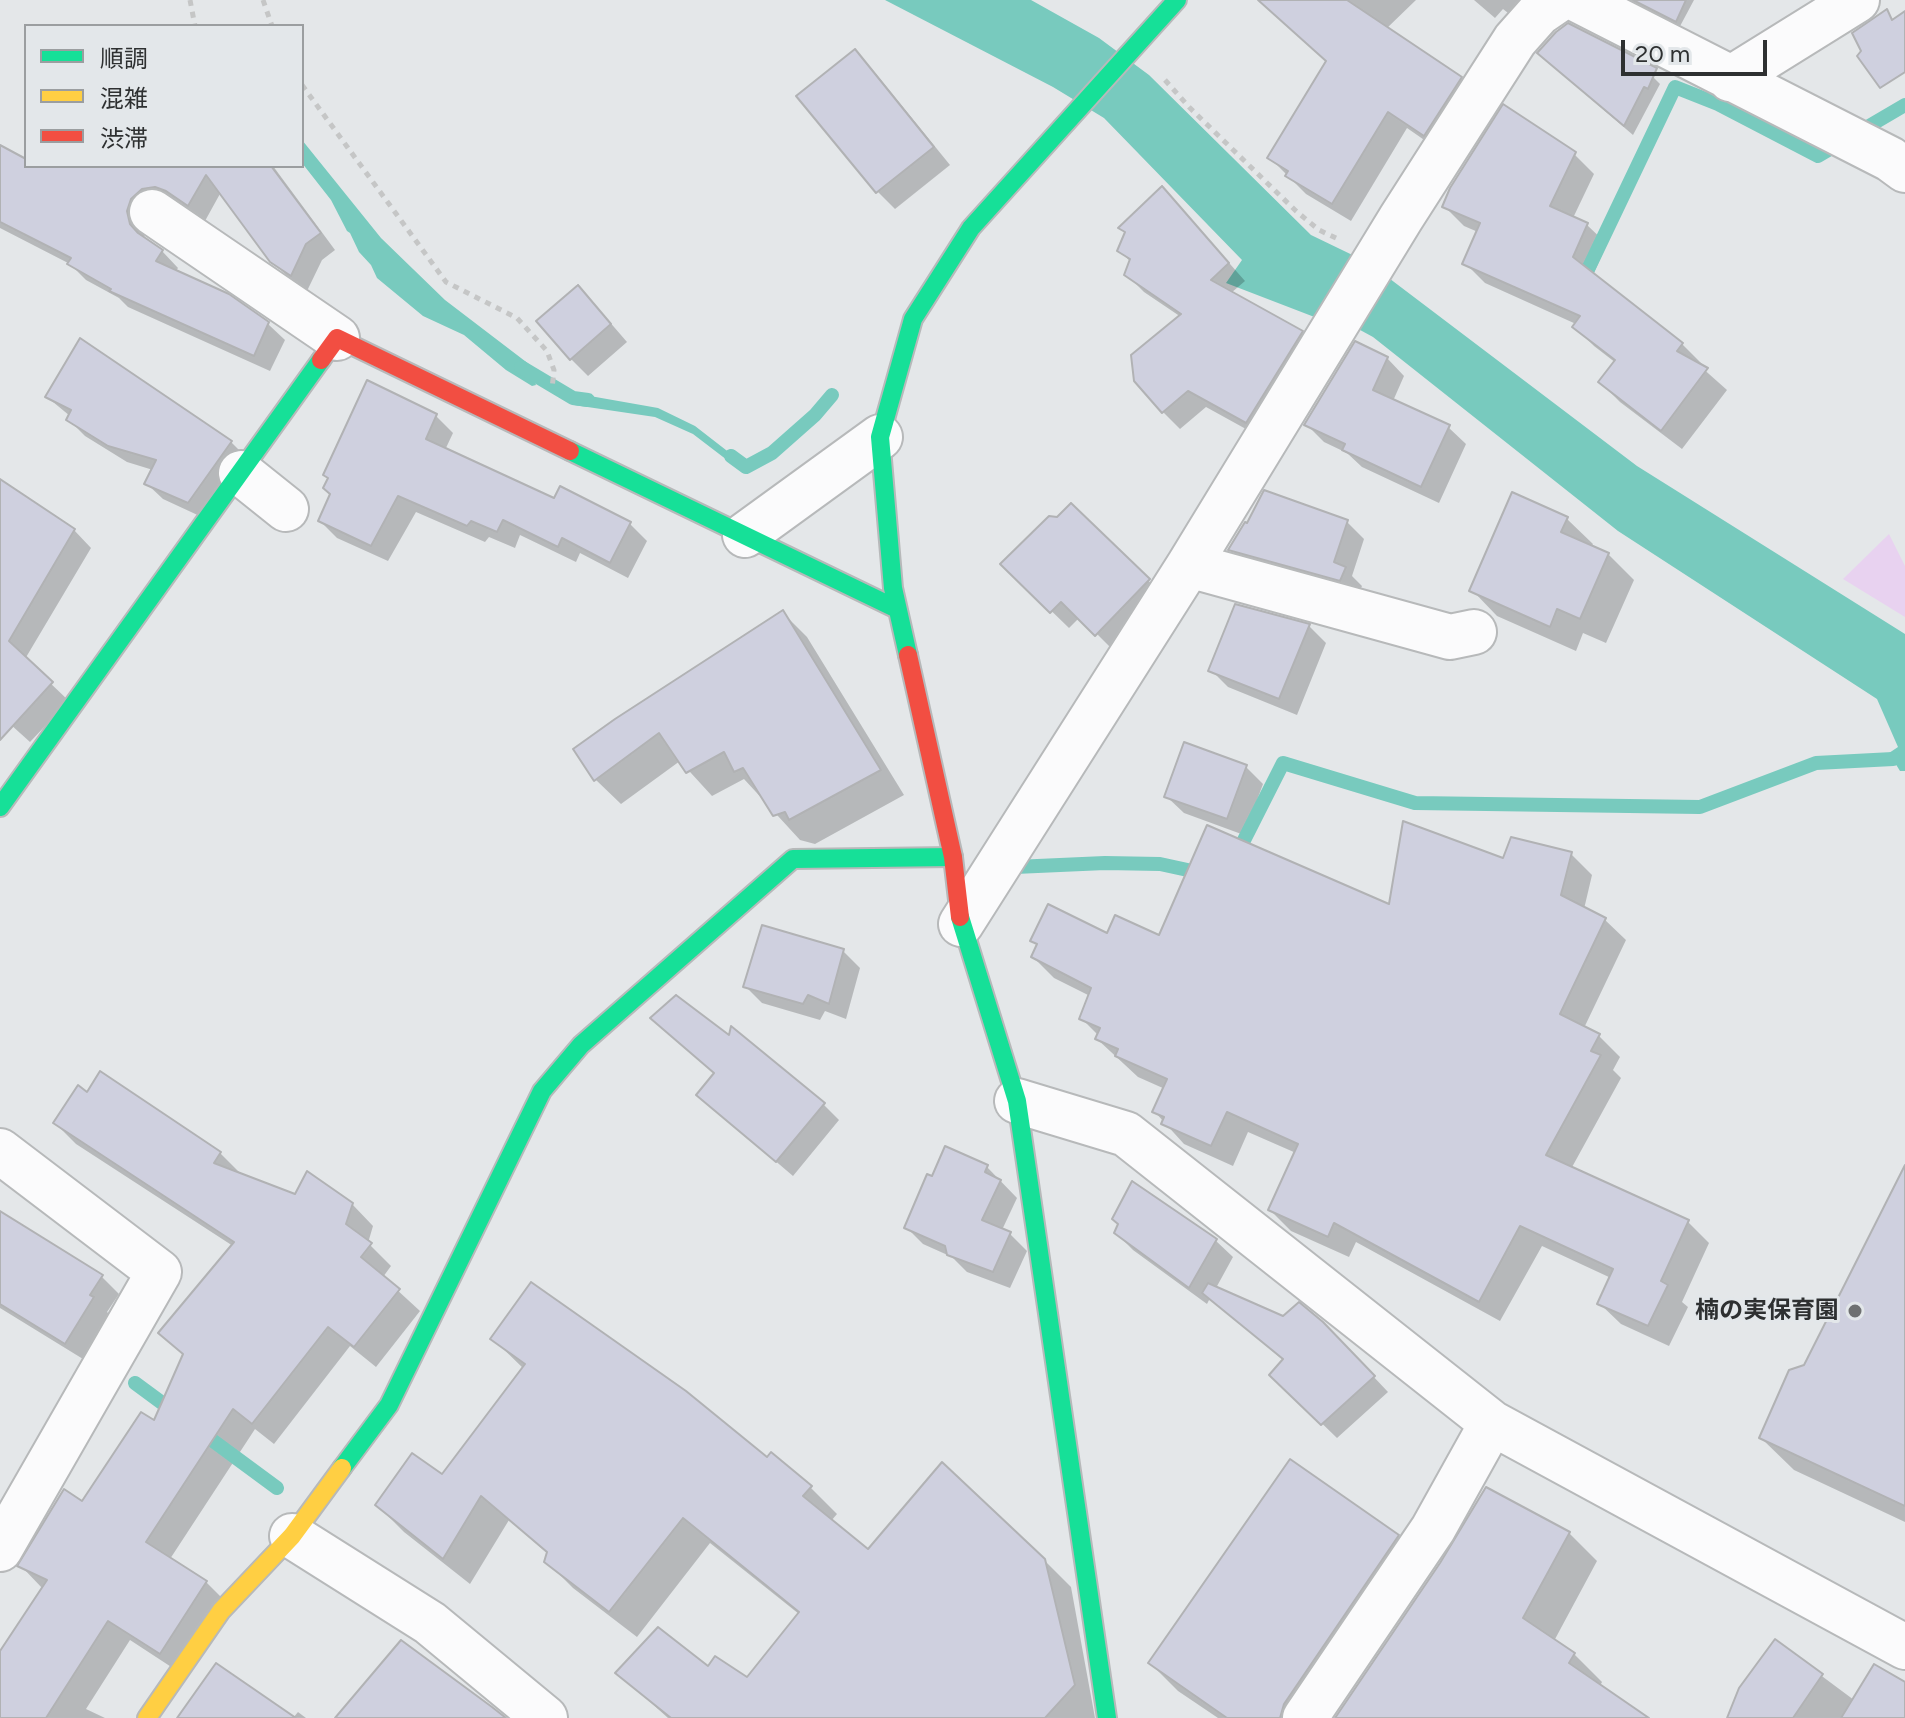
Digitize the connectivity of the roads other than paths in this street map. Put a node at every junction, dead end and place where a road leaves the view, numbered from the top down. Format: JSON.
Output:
{"nodes":[{"id":1,"x":1177,"y":0,"type":"edge"},
{"id":2,"x":1558,"y":0,"type":"edge"},
{"id":3,"x":1578,"y":0,"type":"edge"},
{"id":4,"x":1857,"y":0,"type":"edge"},
{"id":5,"x":1730,"y":79,"type":"junction"},
{"id":6,"x":1905,"y":170,"type":"edge"},
{"id":7,"x":152,"y":212,"type":"dead end"},
{"id":8,"x":337,"y":338,"type":"junction"},
{"id":9,"x":880,"y":437,"type":"junction"},
{"id":10,"x":241,"y":473,"type":"junction"},
{"id":11,"x":286,"y":509,"type":"dead end"},
{"id":12,"x":745,"y":535,"type":"junction"},
{"id":13,"x":1189,"y":565,"type":"junction"},
{"id":14,"x":897,"y":609,"type":"junction"},
{"id":15,"x":1474,"y":632,"type":"dead end"},
{"id":16,"x":0,"y":807,"type":"edge"},
{"id":17,"x":953,"y":857,"type":"junction"},
{"id":18,"x":961,"y":924,"type":"junction"},
{"id":19,"x":1017,"y":1101,"type":"junction"},
{"id":20,"x":0,"y":1151,"type":"edge"},
{"id":21,"x":1492,"y":1423,"type":"junction"},
{"id":22,"x":292,"y":1536,"type":"junction"},
{"id":23,"x":0,"y":1549,"type":"edge"},
{"id":24,"x":1905,"y":1647,"type":"edge"},
{"id":25,"x":147,"y":1718,"type":"edge"},
{"id":26,"x":545,"y":1718,"type":"edge"},
{"id":27,"x":1107,"y":1718,"type":"edge"},
{"id":28,"x":1305,"y":1718,"type":"edge"}],
"edges":[{"from":1,"to":9,"type":"street"},
{"from":2,"to":13,"type":"street"},
{"from":3,"to":5,"type":"street"},
{"from":4,"to":5,"type":"street"},
{"from":5,"to":6,"type":"street"},
{"from":7,"to":8,"type":"street"},
{"from":8,"to":10,"type":"street"},
{"from":8,"to":12,"type":"street"},
{"from":9,"to":12,"type":"street"},
{"from":9,"to":14,"type":"street"},
{"from":10,"to":11,"type":"street"},
{"from":10,"to":16,"type":"street"},
{"from":12,"to":14,"type":"street"},
{"from":13,"to":15,"type":"street"},
{"from":13,"to":18,"type":"street"},
{"from":14,"to":17,"type":"street"},
{"from":17,"to":18,"type":"street"},
{"from":17,"to":22,"type":"street"},
{"from":18,"to":19,"type":"street"},
{"from":19,"to":21,"type":"street"},
{"from":19,"to":27,"type":"street"},
{"from":20,"to":23,"type":"street"},
{"from":21,"to":24,"type":"street"},
{"from":21,"to":28,"type":"street"},
{"from":22,"to":25,"type":"street"},
{"from":22,"to":26,"type":"street"}]}
